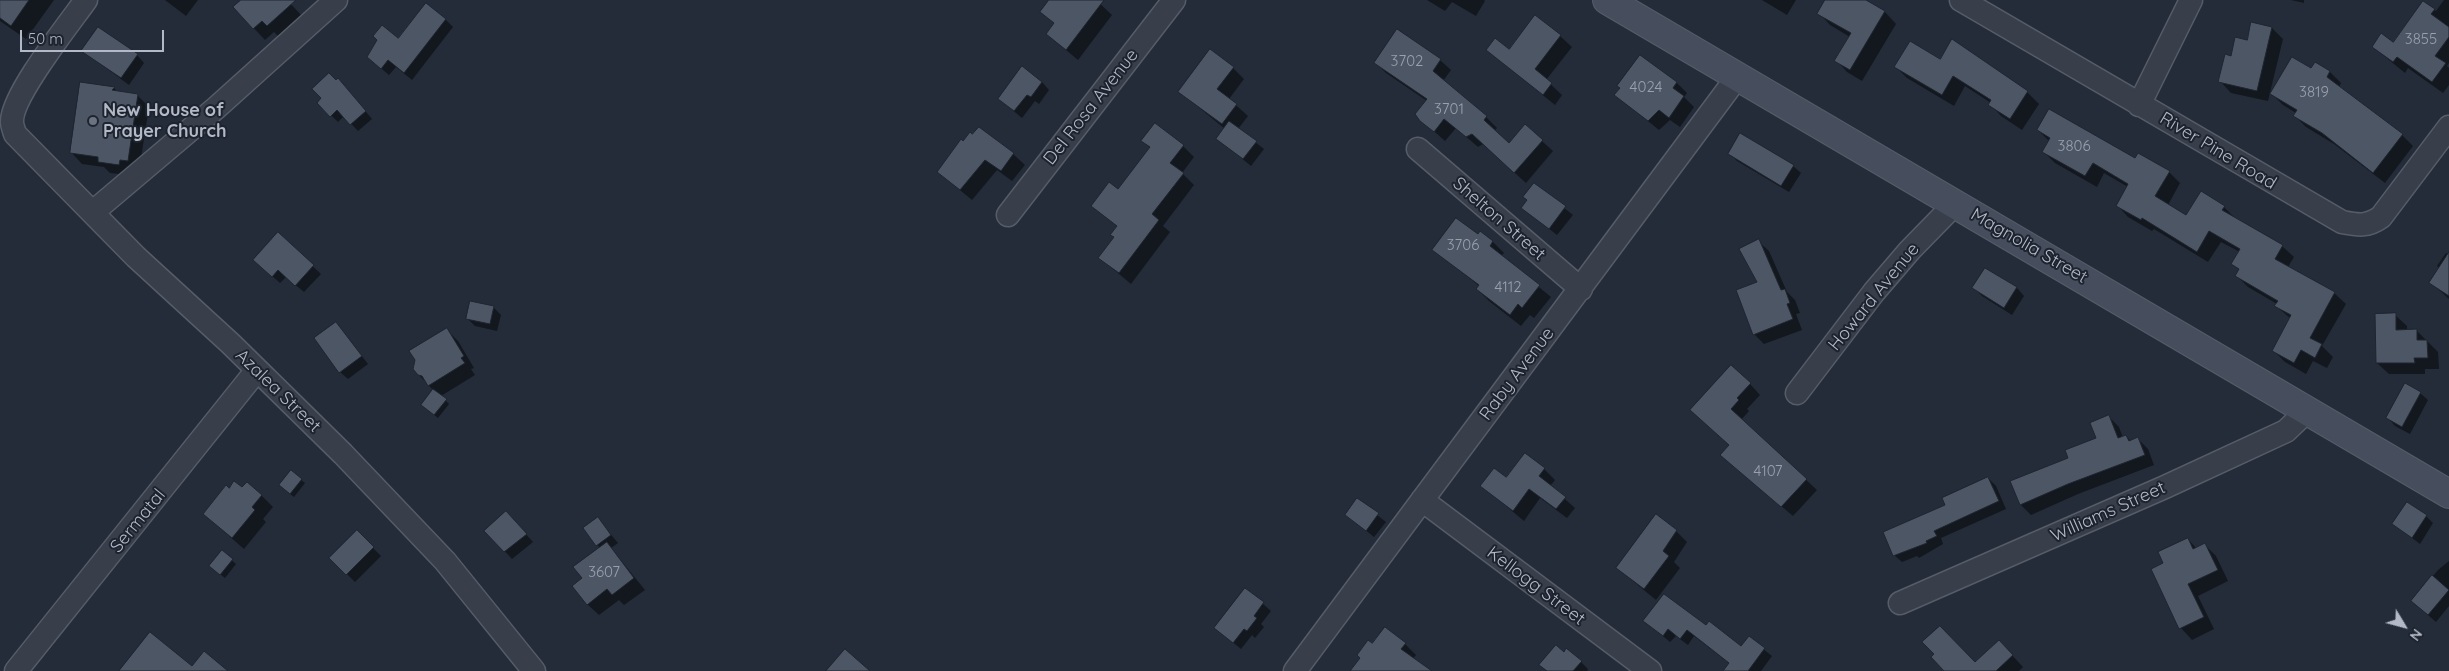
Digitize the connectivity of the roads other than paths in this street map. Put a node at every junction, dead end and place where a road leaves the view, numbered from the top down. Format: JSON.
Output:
{"nodes":[{"id":1,"x":86,"y":0,"type":"edge"},
{"id":2,"x":336,"y":0,"type":"edge"},
{"id":3,"x":1174,"y":0,"type":"edge"},
{"id":4,"x":1607,"y":0,"type":"edge"},
{"id":5,"x":1961,"y":0,"type":"edge"},
{"id":6,"x":2191,"y":0,"type":"edge"},
{"id":7,"x":1738,"y":76,"type":"junction"},
{"id":8,"x":2139,"y":104,"type":"junction"},
{"id":9,"x":2449,"y":127,"type":"edge"},
{"id":10,"x":1418,"y":149,"type":"dead end"},
{"id":11,"x":1955,"y":204,"type":"junction"},
{"id":12,"x":94,"y":212,"type":"junction"},
{"id":13,"x":1008,"y":215,"type":"dead end"},
{"id":14,"x":1581,"y":289,"type":"junction"},
{"id":15,"x":257,"y":370,"type":"junction"},
{"id":16,"x":1797,"y":393,"type":"dead end"},
{"id":17,"x":2308,"y":410,"type":"junction"},
{"id":18,"x":2449,"y":494,"type":"edge"},
{"id":19,"x":1422,"y":500,"type":"junction"},
{"id":20,"x":1900,"y":603,"type":"dead end"},
{"id":21,"x":16,"y":671,"type":"edge"},
{"id":22,"x":534,"y":671,"type":"edge"},
{"id":23,"x":1295,"y":671,"type":"edge"},
{"id":24,"x":1650,"y":671,"type":"edge"}],
"edges":[{"from":1,"to":12,"type":"street","name":"Azalea Street"},
{"from":2,"to":12,"type":"street"},
{"from":3,"to":13,"type":"street","name":"Del Rosa Avenue"},
{"from":4,"to":7,"type":"street","name":"Magnolia Street"},
{"from":5,"to":8,"type":"street","name":"River Pine Road"},
{"from":6,"to":8,"type":"street"},
{"from":7,"to":11,"type":"street","name":"Magnolia Street"},
{"from":7,"to":14,"type":"street","name":"Raby Avenue"},
{"from":8,"to":9,"type":"street","name":"River Pine Road"},
{"from":10,"to":14,"type":"street","name":"Shelton Street"},
{"from":11,"to":16,"type":"street","name":"Howard Avenue"},
{"from":11,"to":17,"type":"street","name":"Magnolia Street"},
{"from":12,"to":15,"type":"street","name":"Azalea Street"},
{"from":14,"to":19,"type":"street","name":"Raby Avenue"},
{"from":15,"to":21,"type":"street","name":"Sermatal"},
{"from":15,"to":22,"type":"street","name":"Azalea Street"},
{"from":17,"to":18,"type":"street","name":"Magnolia Street"},
{"from":17,"to":20,"type":"street","name":"Williams Street"},
{"from":19,"to":23,"type":"street","name":"Raby Avenue"},
{"from":19,"to":24,"type":"street","name":"Kellogg Street"}]}
